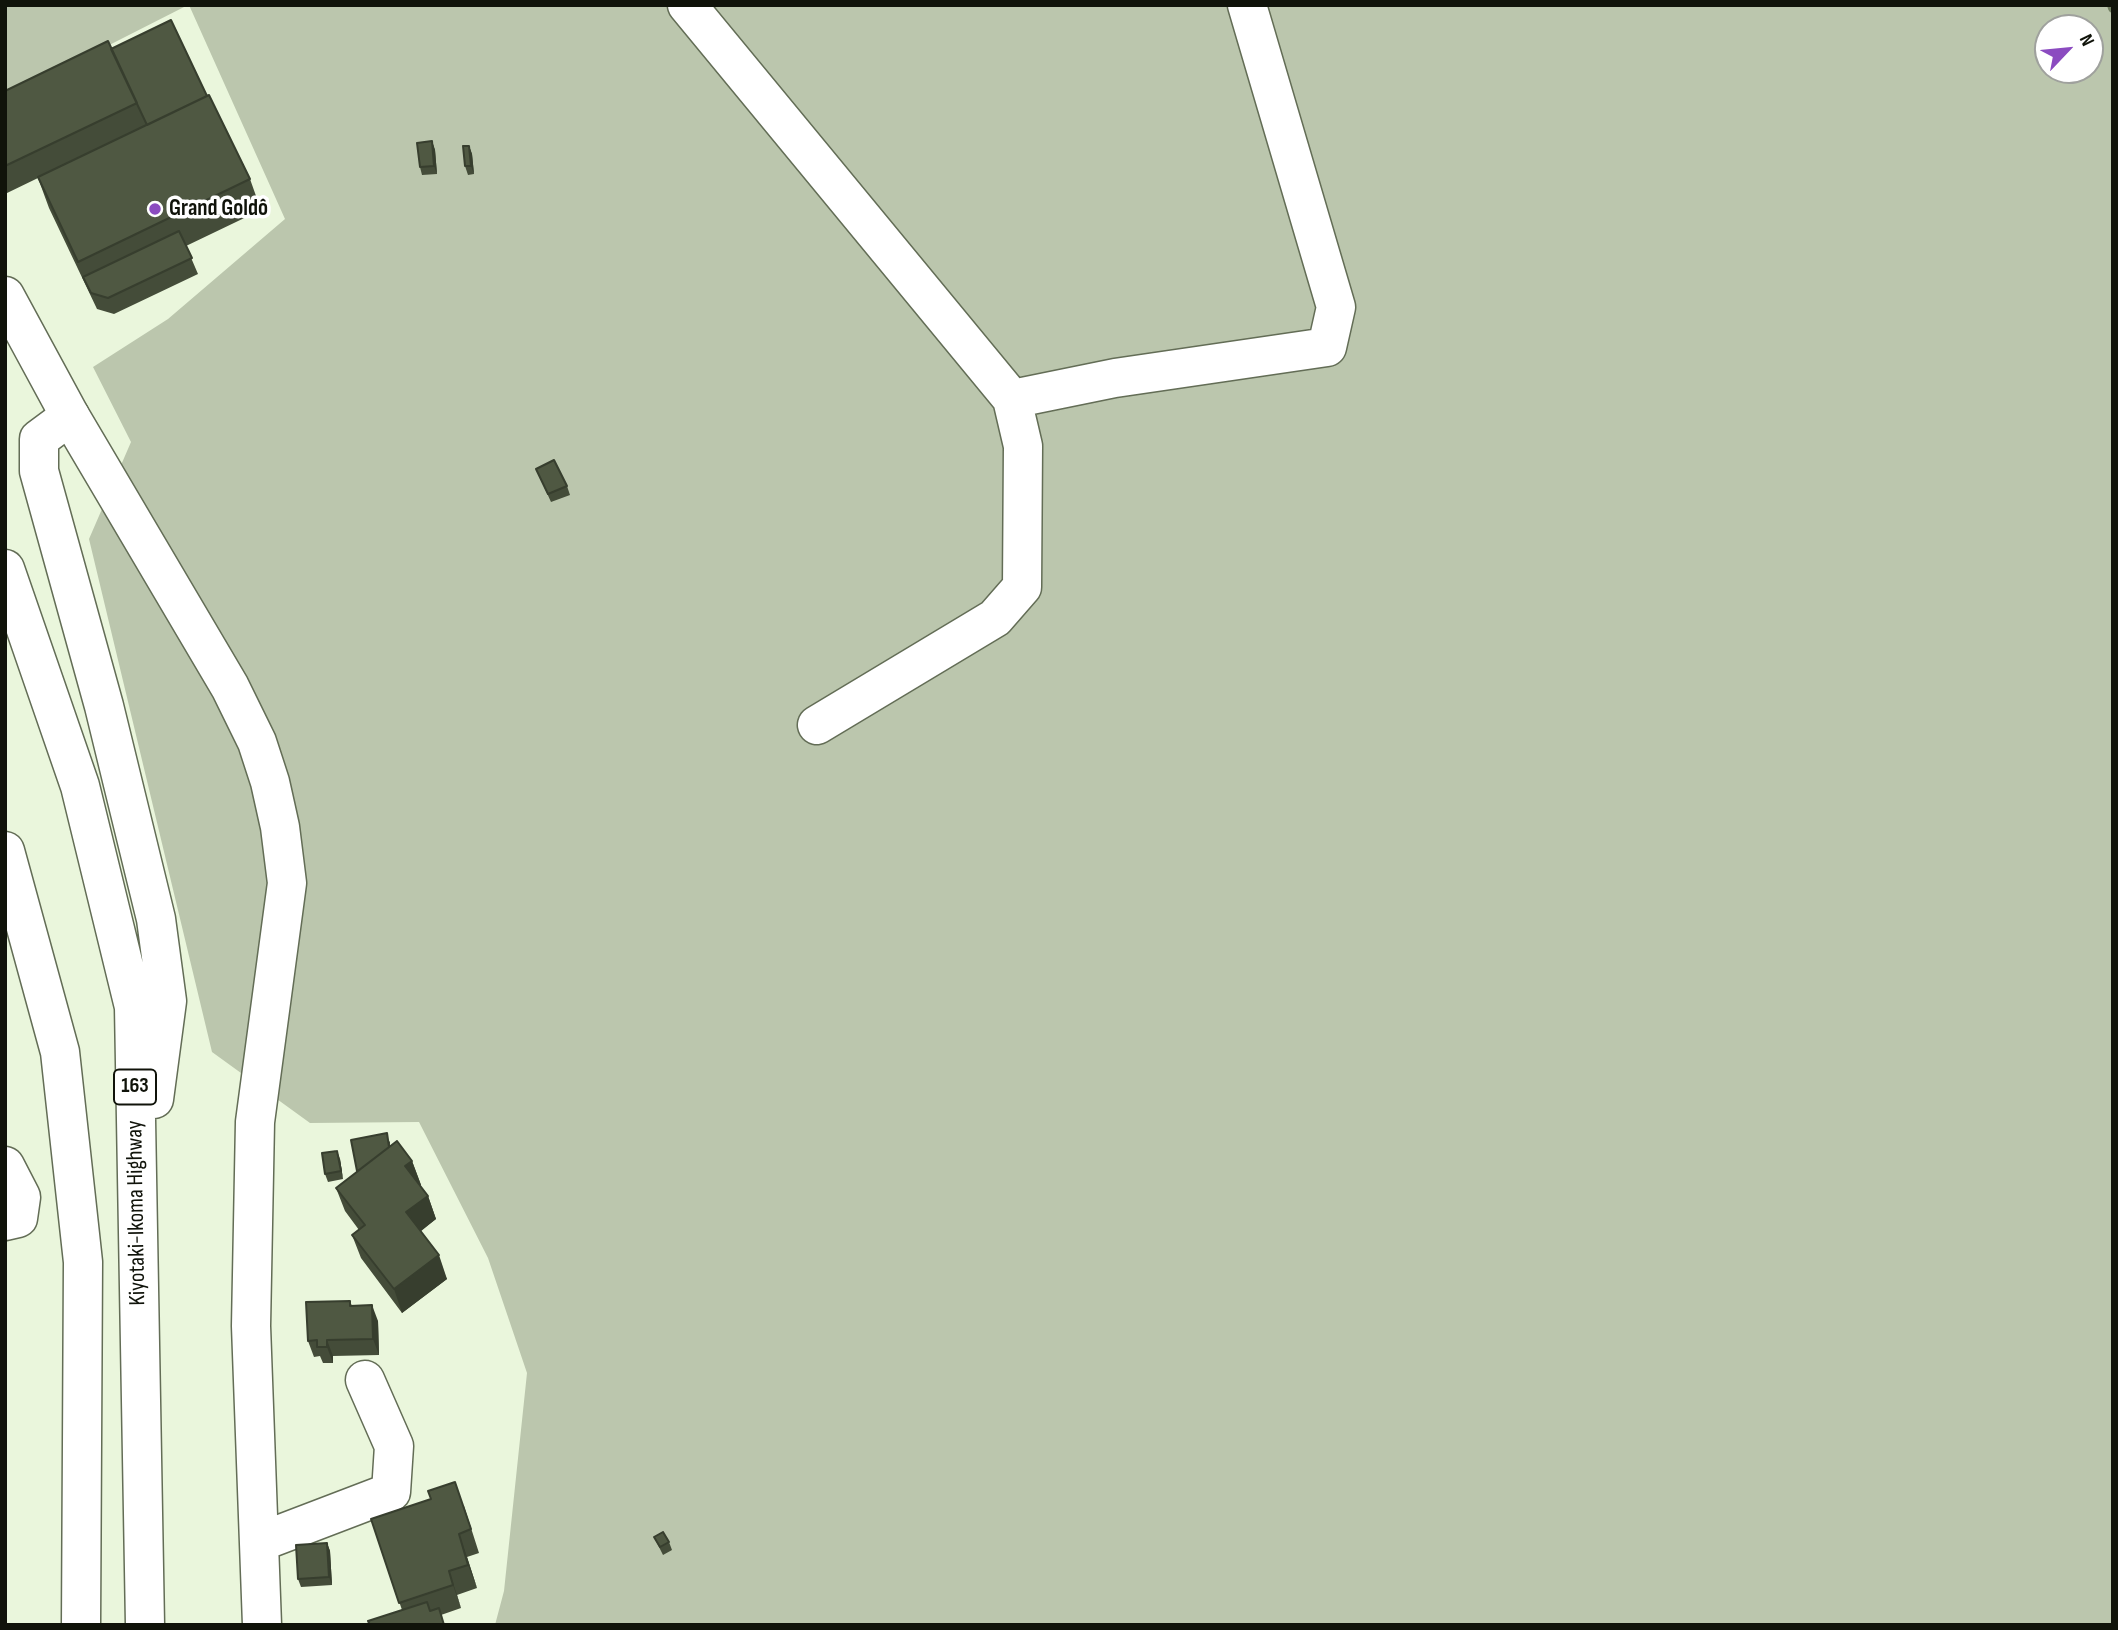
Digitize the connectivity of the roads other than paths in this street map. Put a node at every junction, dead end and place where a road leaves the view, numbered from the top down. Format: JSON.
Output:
{"nodes":[{"id":1,"x":687,"y":5,"type":"edge"},
{"id":2,"x":1247,"y":5,"type":"edge"},
{"id":3,"x":5,"y":296,"type":"edge"},
{"id":4,"x":1012,"y":399,"type":"junction"},
{"id":5,"x":70,"y":416,"type":"junction"},
{"id":6,"x":5,"y":569,"type":"edge"},
{"id":7,"x":817,"y":725,"type":"dead end"},
{"id":8,"x":5,"y":851,"type":"edge"},
{"id":9,"x":5,"y":1166,"type":"edge"},
{"id":10,"x":5,"y":1221,"type":"edge"},
{"id":11,"x":136,"y":1222,"type":"junction"},
{"id":12,"x":365,"y":1380,"type":"dead end"},
{"id":13,"x":260,"y":1542,"type":"junction"},
{"id":14,"x":81,"y":1625,"type":"edge"},
{"id":15,"x":145,"y":1625,"type":"edge"},
{"id":16,"x":262,"y":1625,"type":"edge"}],
"edges":[{"from":1,"to":4,"type":"main road"},
{"from":2,"to":4,"type":"main road"},
{"from":3,"to":5,"type":"main road"},
{"from":4,"to":7,"type":"main road"},
{"from":5,"to":11,"type":"main road","number":"163"},
{"from":5,"to":13,"type":"main road"},
{"from":6,"to":11,"type":"main road","name":"Kiyotaki-Ikoma Highway","number":"163"},
{"from":8,"to":14,"type":"main road"},
{"from":9,"to":10,"type":"main road"},
{"from":11,"to":15,"type":"main road","name":"Kiyotaki-Ikoma Highway","number":"163"},
{"from":12,"to":13,"type":"main road"},
{"from":13,"to":16,"type":"main road"}]}
